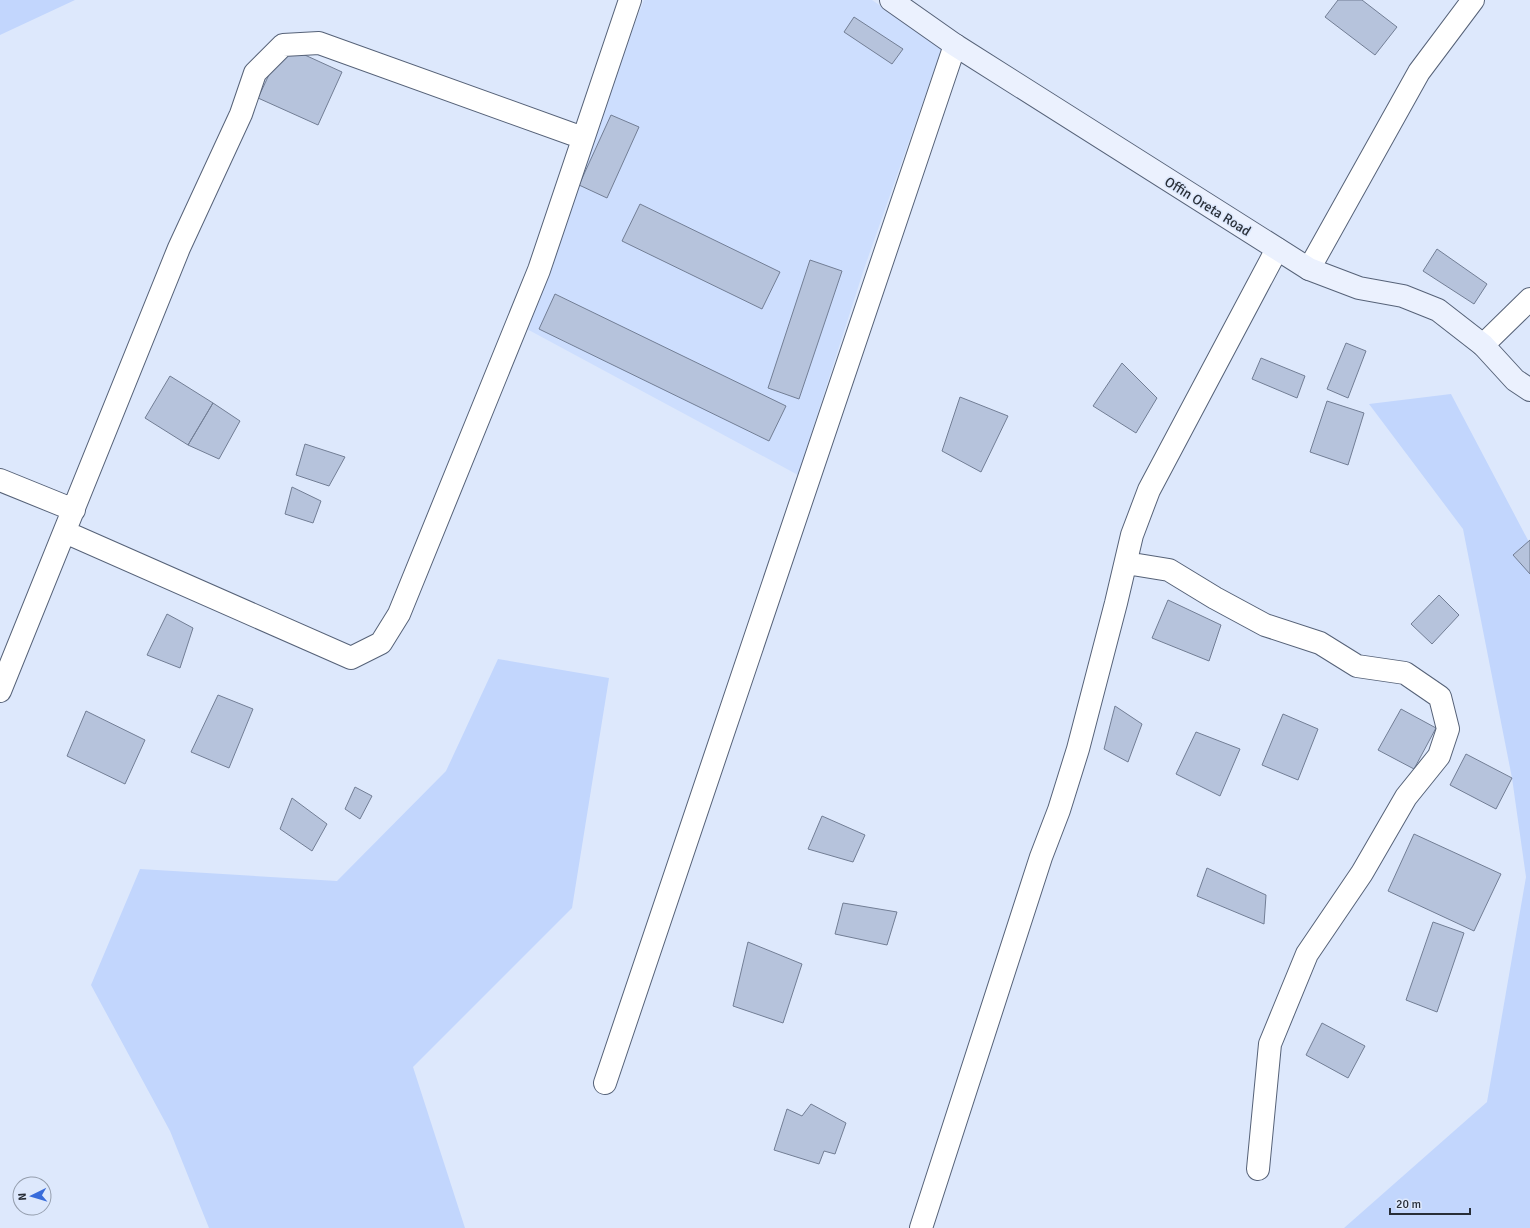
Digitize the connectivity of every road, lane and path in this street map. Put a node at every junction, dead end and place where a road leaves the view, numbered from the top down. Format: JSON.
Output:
{"nodes":[{"id":1,"x":630,"y":0,"type":"edge"},
{"id":2,"x":891,"y":0,"type":"edge"},
{"id":3,"x":1473,"y":0,"type":"edge"},
{"id":4,"x":955,"y":45,"type":"junction"},
{"id":5,"x":583,"y":138,"type":"junction"},
{"id":6,"x":1277,"y":249,"type":"junction"},
{"id":7,"x":1309,"y":269,"type":"junction"},
{"id":8,"x":1530,"y":299,"type":"edge"},
{"id":9,"x":1483,"y":345,"type":"junction"},
{"id":10,"x":1530,"y":390,"type":"edge"},
{"id":11,"x":0,"y":480,"type":"edge"},
{"id":12,"x":74,"y":510,"type":"junction"},
{"id":13,"x":65,"y":532,"type":"junction"},
{"id":14,"x":1126,"y":563,"type":"junction"},
{"id":15,"x":0,"y":691,"type":"edge"},
{"id":16,"x":605,"y":1083,"type":"dead end"},
{"id":17,"x":1258,"y":1169,"type":"dead end"},
{"id":18,"x":921,"y":1228,"type":"edge"}],
"edges":[{"from":1,"to":5,"type":"street"},
{"from":2,"to":4,"type":"street","name":"Offin Oreta Road"},
{"from":3,"to":7,"type":"street"},
{"from":4,"to":6,"type":"street","name":"Offin Oreta Road"},
{"from":4,"to":16,"type":"street"},
{"from":5,"to":12,"type":"street"},
{"from":5,"to":13,"type":"street"},
{"from":6,"to":7,"type":"street","name":"Offin Oreta Road"},
{"from":6,"to":14,"type":"street"},
{"from":7,"to":9,"type":"street","name":"Offin Oreta Road"},
{"from":8,"to":9,"type":"street"},
{"from":9,"to":10,"type":"street","name":"Offin Oreta Road"},
{"from":11,"to":12,"type":"street"},
{"from":12,"to":13,"type":"street"},
{"from":13,"to":15,"type":"street"},
{"from":14,"to":17,"type":"street"},
{"from":14,"to":18,"type":"street"}]}
